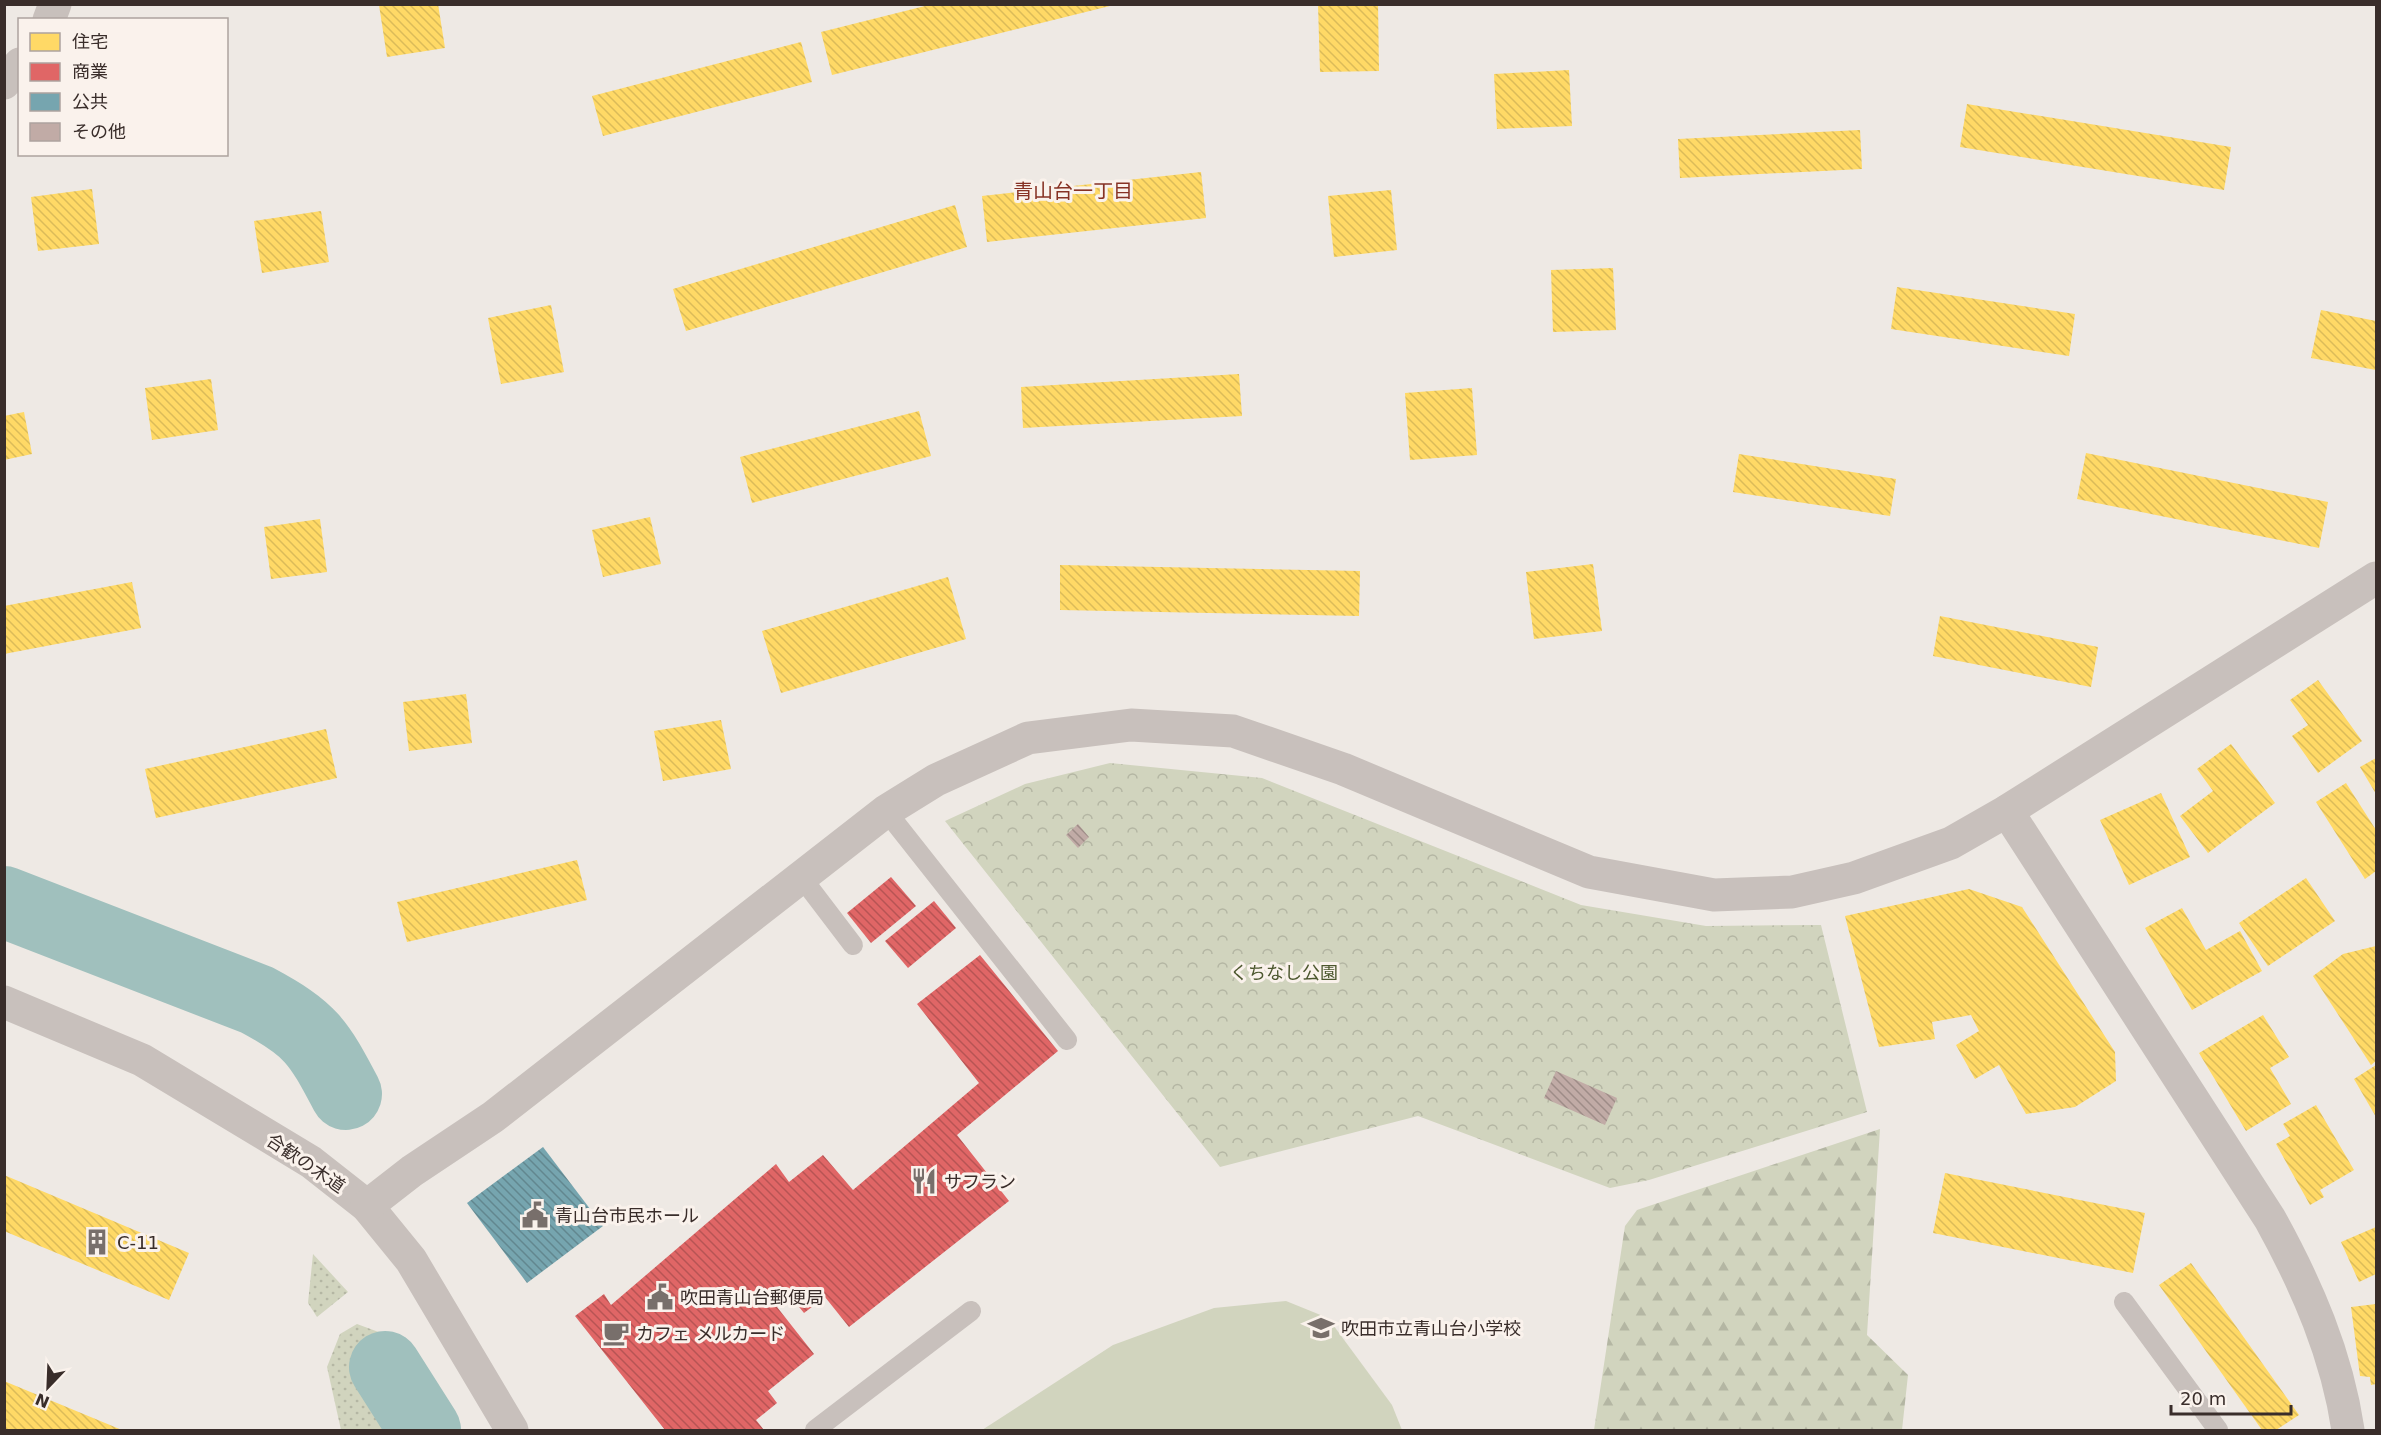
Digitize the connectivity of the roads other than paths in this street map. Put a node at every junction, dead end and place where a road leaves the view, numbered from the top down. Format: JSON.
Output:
{"nodes":[{"id":1,"x":18,"y":66,"type":"edge"},
{"id":2,"x":4,"y":83,"type":"edge"},
{"id":3,"x":2376,"y":578,"type":"edge"},
{"id":4,"x":886,"y":811,"type":"junction"},
{"id":5,"x":2007,"y":811,"type":"junction"},
{"id":6,"x":802,"y":878,"type":"junction"},
{"id":7,"x":853,"y":945,"type":"dead end"},
{"id":8,"x":4,"y":1002,"type":"edge"},
{"id":9,"x":1067,"y":1040,"type":"dead end"},
{"id":10,"x":367,"y":1206,"type":"junction"},
{"id":11,"x":2124,"y":1302,"type":"dead end"},
{"id":12,"x":971,"y":1311,"type":"dead end"},
{"id":13,"x":512,"y":1431,"type":"edge"},
{"id":14,"x":815,"y":1431,"type":"edge"},
{"id":15,"x":2218,"y":1431,"type":"edge"},
{"id":16,"x":2348,"y":1431,"type":"edge"}],
"edges":[{"from":1,"to":2,"type":"street"},
{"from":3,"to":5,"type":"street"},
{"from":4,"to":5,"type":"street"},
{"from":4,"to":6,"type":"street"},
{"from":4,"to":9,"type":"lane"},
{"from":5,"to":16,"type":"street"},
{"from":6,"to":7,"type":"lane"},
{"from":6,"to":10,"type":"street"},
{"from":8,"to":10,"type":"street","name":"合歓の木道"},
{"from":10,"to":13,"type":"street","name":"合歓の木道"},
{"from":11,"to":15,"type":"lane"},
{"from":12,"to":14,"type":"lane"}]}
